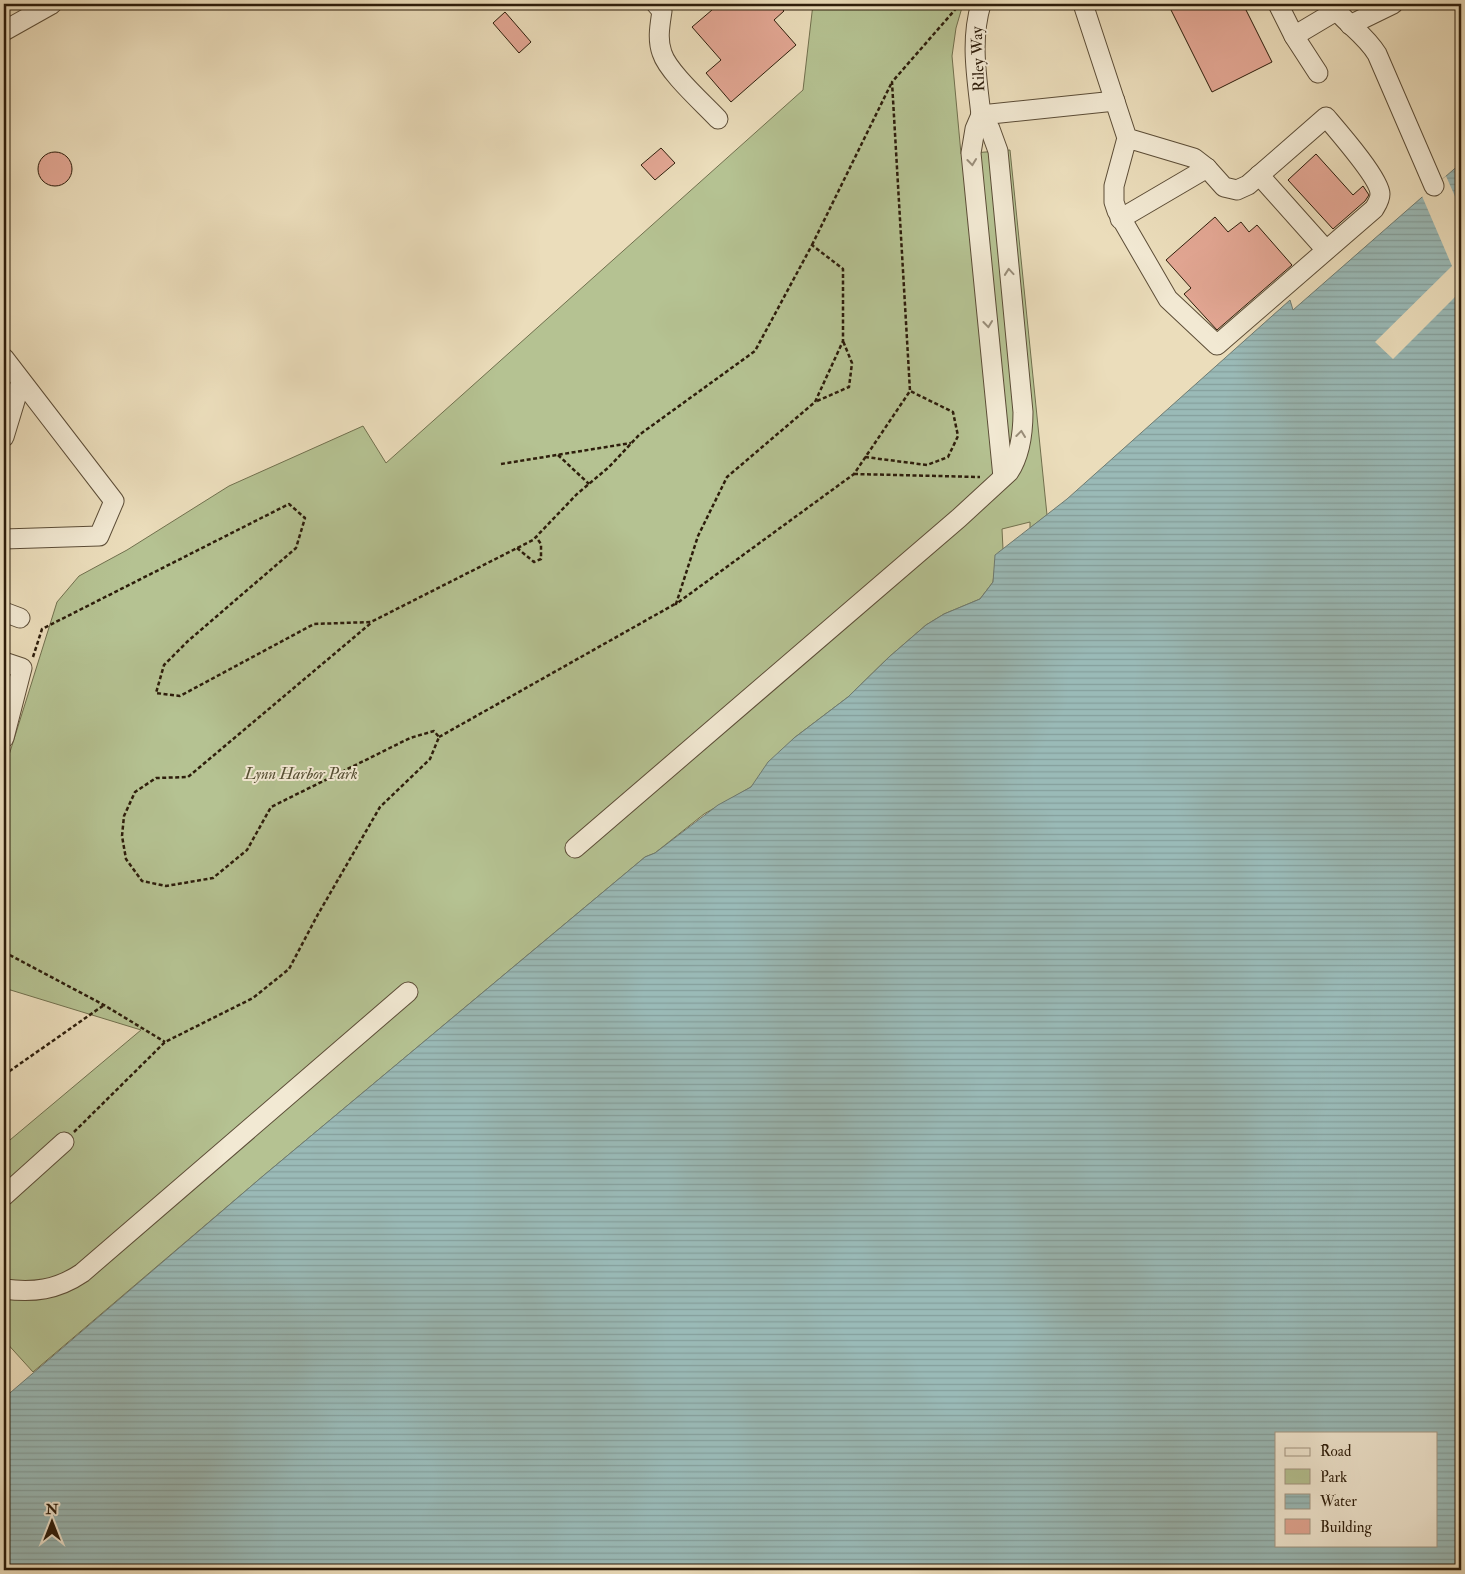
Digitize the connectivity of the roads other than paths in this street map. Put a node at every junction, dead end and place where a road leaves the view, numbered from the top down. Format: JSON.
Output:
{"nodes":[{"id":1,"x":52,"y":4,"type":"edge"},
{"id":2,"x":981,"y":4,"type":"edge"},
{"id":3,"x":1083,"y":4,"type":"edge"},
{"id":4,"x":1278,"y":4,"type":"edge"},
{"id":5,"x":1393,"y":4,"type":"edge"},
{"id":6,"x":662,"y":6,"type":"edge"},
{"id":7,"x":1333,"y":7,"type":"edge"},
{"id":8,"x":1350,"y":25,"type":"junction"},
{"id":9,"x":4,"y":31,"type":"edge"},
{"id":10,"x":1294,"y":36,"type":"junction"},
{"id":11,"x":1318,"y":73,"type":"dead end"},
{"id":12,"x":1114,"y":101,"type":"junction"},
{"id":13,"x":981,"y":116,"type":"junction"},
{"id":14,"x":718,"y":119,"type":"dead end"},
{"id":15,"x":1127,"y":138,"type":"junction"},
{"id":16,"x":1207,"y":168,"type":"junction"},
{"id":17,"x":1259,"y":175,"type":"junction"},
{"id":18,"x":1434,"y":186,"type":"dead end"},
{"id":19,"x":1120,"y":219,"type":"junction"},
{"id":20,"x":1326,"y":250,"type":"junction"},
{"id":21,"x":4,"y":358,"type":"edge"},
{"id":22,"x":21,"y":380,"type":"junction"},
{"id":23,"x":4,"y":437,"type":"edge"},
{"id":24,"x":1003,"y":477,"type":"junction"},
{"id":25,"x":4,"y":539,"type":"edge"},
{"id":26,"x":4,"y":662,"type":"edge"},
{"id":27,"x":4,"y":738,"type":"edge"},
{"id":28,"x":575,"y":848,"type":"dead end"},
{"id":29,"x":408,"y":992,"type":"dead end"},
{"id":30,"x":64,"y":1142,"type":"road end"},
{"id":31,"x":4,"y":1196,"type":"edge"},
{"id":32,"x":4,"y":1289,"type":"edge"}],
"edges":[{"from":1,"to":9,"type":"street"},
{"from":2,"to":13,"type":"street","name":"Riley Way"},
{"from":3,"to":12,"type":"street"},
{"from":4,"to":10,"type":"street"},
{"from":5,"to":8,"type":"street"},
{"from":6,"to":14,"type":"street"},
{"from":7,"to":8,"type":"street"},
{"from":7,"to":10,"type":"street"},
{"from":8,"to":18,"type":"street"},
{"from":10,"to":11,"type":"street"},
{"from":12,"to":13,"type":"street"},
{"from":12,"to":15,"type":"street"},
{"from":13,"to":24,"type":"street","one_way":true},
{"from":24,"to":13,"type":"street","one_way":true},
{"from":15,"to":16,"type":"street"},
{"from":15,"to":19,"type":"street"},
{"from":16,"to":17,"type":"street"},
{"from":16,"to":19,"type":"street"},
{"from":17,"to":20,"type":"street"},
{"from":17,"to":20,"type":"street"},
{"from":19,"to":20,"type":"street"},
{"from":21,"to":22,"type":"street"},
{"from":22,"to":23,"type":"street"},
{"from":22,"to":25,"type":"street"},
{"from":24,"to":28,"type":"street"},
{"from":26,"to":27,"type":"street"},
{"from":29,"to":32,"type":"street"},
{"from":30,"to":31,"type":"street"}]}
